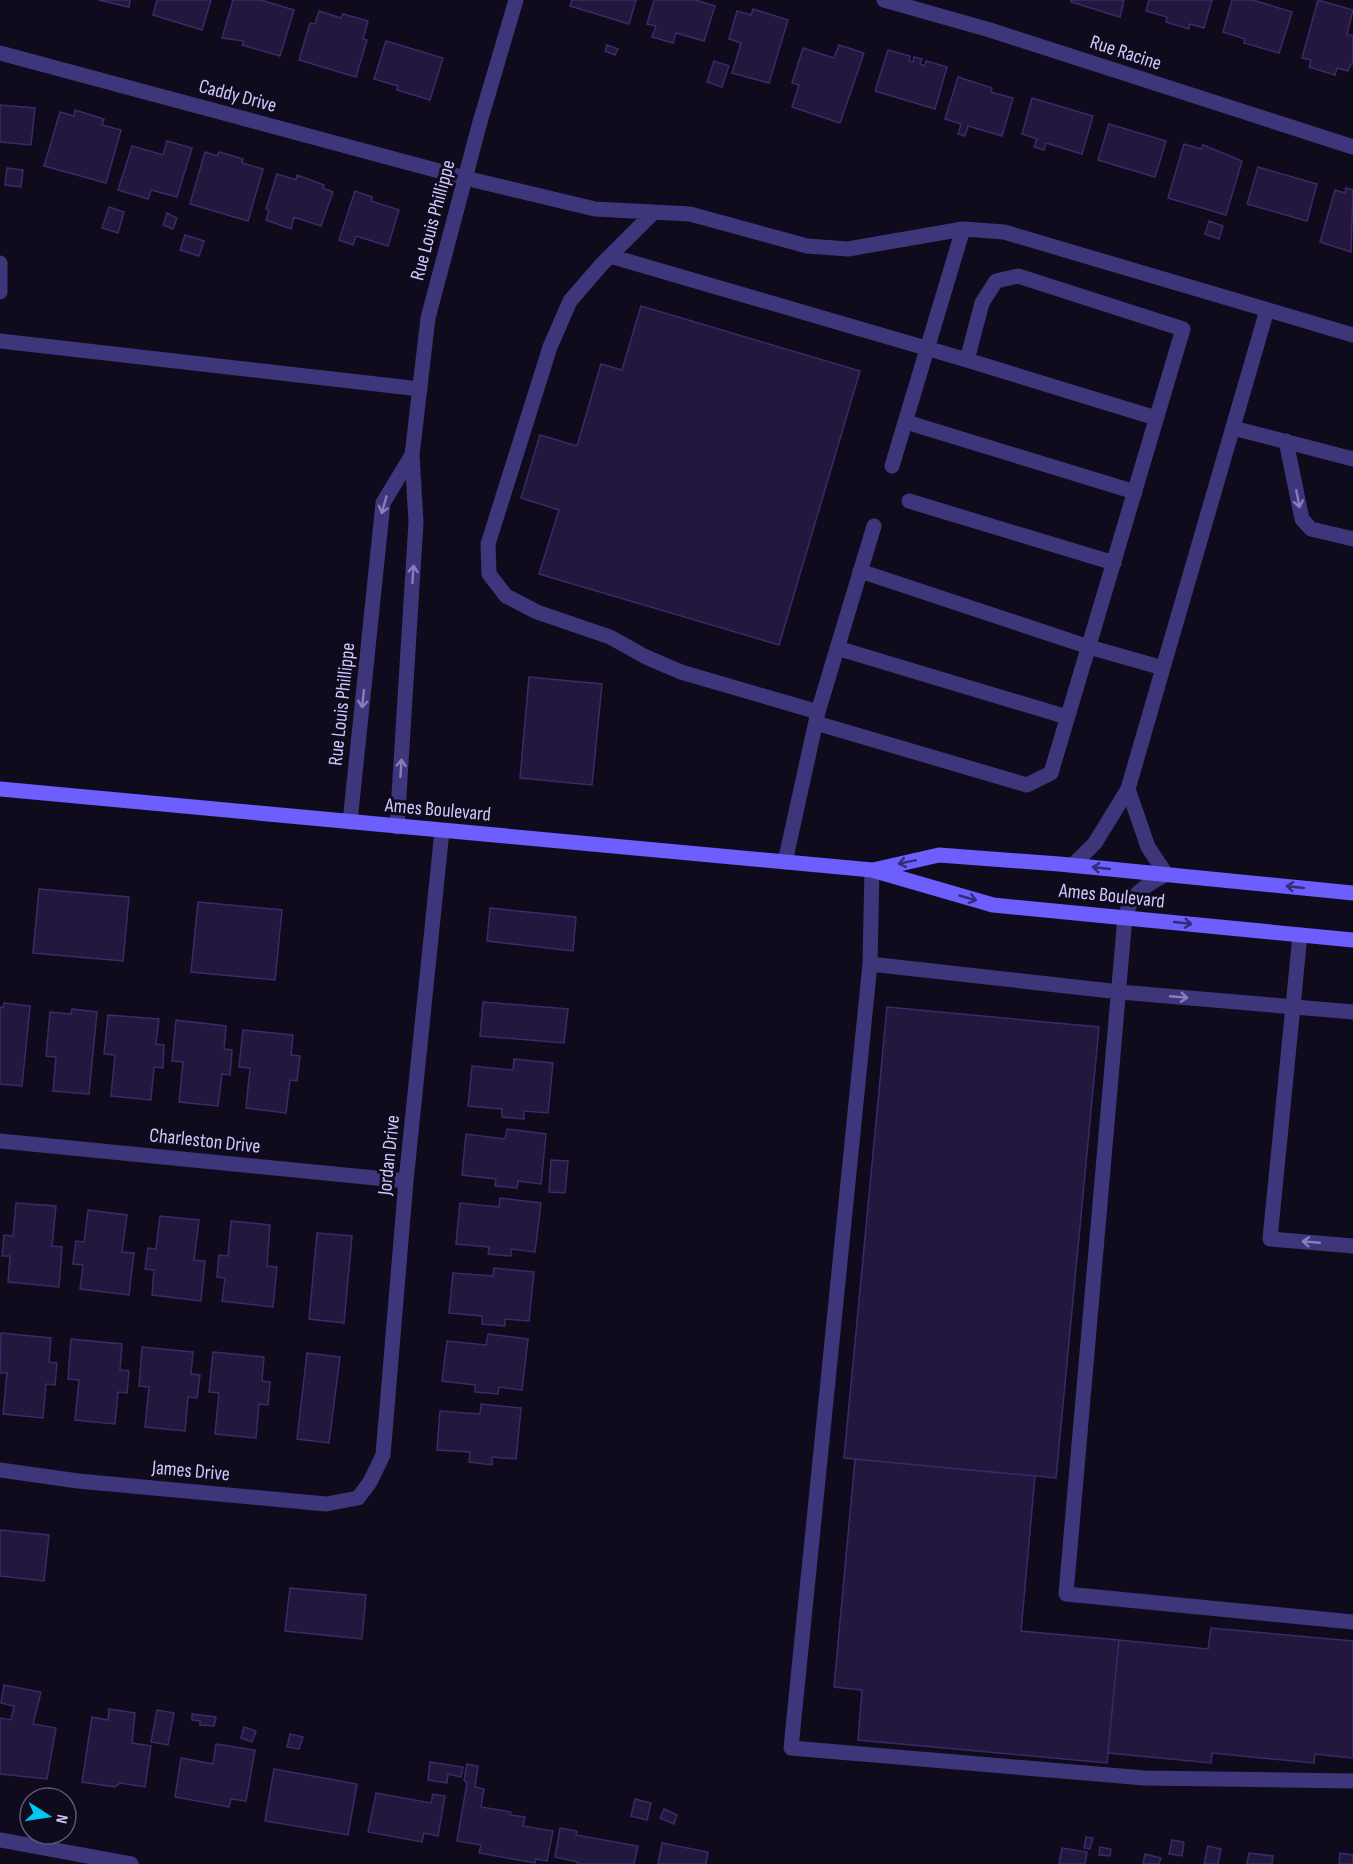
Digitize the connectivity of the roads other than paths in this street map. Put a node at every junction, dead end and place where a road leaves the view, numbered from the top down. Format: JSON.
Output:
{"nodes":[{"id":1,"x":516,"y":0,"type":"edge"},
{"id":2,"x":884,"y":0,"type":"edge"},
{"id":3,"x":0,"y":53,"type":"edge"},
{"id":4,"x":1353,"y":147,"type":"edge"},
{"id":5,"x":465,"y":178,"type":"junction"},
{"id":6,"x":653,"y":213,"type":"junction"},
{"id":7,"x":963,"y":229,"type":"junction"},
{"id":8,"x":610,"y":256,"type":"junction"},
{"id":9,"x":0,"y":263,"type":"edge"},
{"id":10,"x":0,"y":292,"type":"edge"},
{"id":11,"x":1267,"y":310,"type":"junction"},
{"id":12,"x":1353,"y":335,"type":"edge"},
{"id":13,"x":0,"y":341,"type":"edge"},
{"id":14,"x":928,"y":349,"type":"junction"},
{"id":15,"x":967,"y":360,"type":"junction"},
{"id":16,"x":420,"y":389,"type":"junction"},
{"id":17,"x":1156,"y":418,"type":"junction"},
{"id":18,"x":906,"y":422,"type":"junction"},
{"id":19,"x":1233,"y":428,"type":"junction"},
{"id":20,"x":1286,"y":441,"type":"junction"},
{"id":21,"x":412,"y":455,"type":"junction"},
{"id":22,"x":1353,"y":459,"type":"edge"},
{"id":23,"x":892,"y":466,"type":"dead end"},
{"id":24,"x":1135,"y":492,"type":"junction"},
{"id":25,"x":909,"y":501,"type":"dead end"},
{"id":26,"x":874,"y":526,"type":"dead end"},
{"id":27,"x":1353,"y":539,"type":"edge"},
{"id":28,"x":1114,"y":563,"type":"junction"},
{"id":29,"x":860,"y":571,"type":"junction"},
{"id":30,"x":1089,"y":647,"type":"junction"},
{"id":31,"x":837,"y":648,"type":"junction"},
{"id":32,"x":1163,"y":668,"type":"junction"},
{"id":33,"x":817,"y":717,"type":"junction"},
{"id":34,"x":1068,"y":717,"type":"junction"},
{"id":35,"x":0,"y":789,"type":"edge"},
{"id":36,"x":1128,"y":789,"type":"junction"},
{"id":37,"x":350,"y":822,"type":"junction"},
{"id":38,"x":397,"y":827,"type":"junction"},
{"id":39,"x":442,"y":831,"type":"junction"},
{"id":40,"x":784,"y":862,"type":"junction"},
{"id":41,"x":1073,"y":865,"type":"junction"},
{"id":42,"x":872,"y":870,"type":"junction"},
{"id":43,"x":1166,"y":874,"type":"junction"},
{"id":44,"x":1353,"y":893,"type":"edge"},
{"id":45,"x":1125,"y":917,"type":"junction"},
{"id":46,"x":1300,"y":935,"type":"junction"},
{"id":47,"x":1353,"y":940,"type":"edge"},
{"id":48,"x":870,"y":964,"type":"junction"},
{"id":49,"x":1120,"y":992,"type":"junction"},
{"id":50,"x":1293,"y":1006,"type":"junction"},
{"id":51,"x":1353,"y":1012,"type":"edge"},
{"id":52,"x":0,"y":1141,"type":"edge"},
{"id":53,"x":406,"y":1180,"type":"junction"},
{"id":54,"x":1353,"y":1246,"type":"edge"},
{"id":55,"x":0,"y":1470,"type":"edge"},
{"id":56,"x":370,"y":1482,"type":"joint"},
{"id":57,"x":1353,"y":1622,"type":"edge"},
{"id":58,"x":1353,"y":1781,"type":"edge"},
{"id":59,"x":0,"y":1840,"type":"edge"},
{"id":60,"x":131,"y":1864,"type":"edge"}],
"edges":[{"from":1,"to":5,"type":"street","name":"Rue Louis Phillippe"},
{"from":2,"to":4,"type":"street","name":"Rue Racine"},
{"from":3,"to":5,"type":"street","name":"Caddy Drive"},
{"from":5,"to":6,"type":"street","name":"Caddy Drive"},
{"from":5,"to":16,"type":"street","name":"Rue Louis Phillippe"},
{"from":6,"to":7,"type":"street","name":"Caddy Drive"},
{"from":6,"to":8,"type":"street"},
{"from":7,"to":11,"type":"street","name":"Caddy Drive"},
{"from":7,"to":14,"type":"street"},
{"from":8,"to":14,"type":"street"},
{"from":8,"to":33,"type":"street"},
{"from":9,"to":10,"type":"street"},
{"from":11,"to":12,"type":"street","name":"Caddy Drive"},
{"from":11,"to":19,"type":"street"},
{"from":13,"to":16,"type":"street"},
{"from":14,"to":15,"type":"street"},
{"from":14,"to":18,"type":"street"},
{"from":15,"to":17,"type":"street"},
{"from":15,"to":17,"type":"street"},
{"from":16,"to":21,"type":"street","name":"Rue Louis Phillippe"},
{"from":17,"to":24,"type":"street"},
{"from":18,"to":23,"type":"street"},
{"from":18,"to":24,"type":"street"},
{"from":19,"to":20,"type":"street"},
{"from":19,"to":32,"type":"street"},
{"from":20,"to":22,"type":"street"},
{"from":20,"to":27,"type":"street","one_way":true},
{"from":21,"to":37,"type":"street","name":"Rue Louis Phillippe","one_way":true},
{"from":38,"to":21,"type":"street","name":"Rue Louis Phillippe","one_way":true},
{"from":24,"to":28,"type":"street"},
{"from":25,"to":28,"type":"street"},
{"from":26,"to":29,"type":"street"},
{"from":28,"to":30,"type":"street"},
{"from":29,"to":30,"type":"street"},
{"from":29,"to":31,"type":"street"},
{"from":30,"to":32,"type":"street"},
{"from":30,"to":34,"type":"street"},
{"from":31,"to":33,"type":"street"},
{"from":31,"to":34,"type":"street"},
{"from":32,"to":36,"type":"street"},
{"from":33,"to":34,"type":"street"},
{"from":33,"to":40,"type":"street"},
{"from":35,"to":37,"type":"street","name":"Ames Boulevard"},
{"from":36,"to":41,"type":"street"},
{"from":36,"to":43,"type":"street"},
{"from":37,"to":38,"type":"street","name":"Ames Boulevard"},
{"from":38,"to":39,"type":"street","name":"Ames Boulevard"},
{"from":39,"to":40,"type":"street","name":"Ames Boulevard"},
{"from":39,"to":53,"type":"street","name":"Jordan Drive"},
{"from":40,"to":42,"type":"street","name":"Ames Boulevard"},
{"from":41,"to":42,"type":"street","name":"Ames Boulevard","one_way":true},
{"from":43,"to":41,"type":"street","name":"Ames Boulevard","one_way":true},
{"from":42,"to":45,"type":"street","name":"Ames Boulevard","one_way":true},
{"from":42,"to":48,"type":"street"},
{"from":44,"to":43,"type":"street","name":"Ames Boulevard","one_way":true},
{"from":43,"to":45,"type":"street"},
{"from":45,"to":46,"type":"street","name":"Ames Boulevard","one_way":true},
{"from":45,"to":49,"type":"street"},
{"from":46,"to":47,"type":"street","name":"Ames Boulevard"},
{"from":46,"to":50,"type":"street"},
{"from":48,"to":49,"type":"street"},
{"from":48,"to":58,"type":"street"},
{"from":49,"to":50,"type":"street","one_way":true},
{"from":49,"to":57,"type":"street"},
{"from":50,"to":51,"type":"street"},
{"from":54,"to":50,"type":"street","one_way":true},
{"from":52,"to":53,"type":"street","name":"Charleston Drive"},
{"from":53,"to":56,"type":"street","name":"Jordan Drive"},
{"from":55,"to":56,"type":"street","name":"James Drive"},
{"from":59,"to":60,"type":"street"}]}
